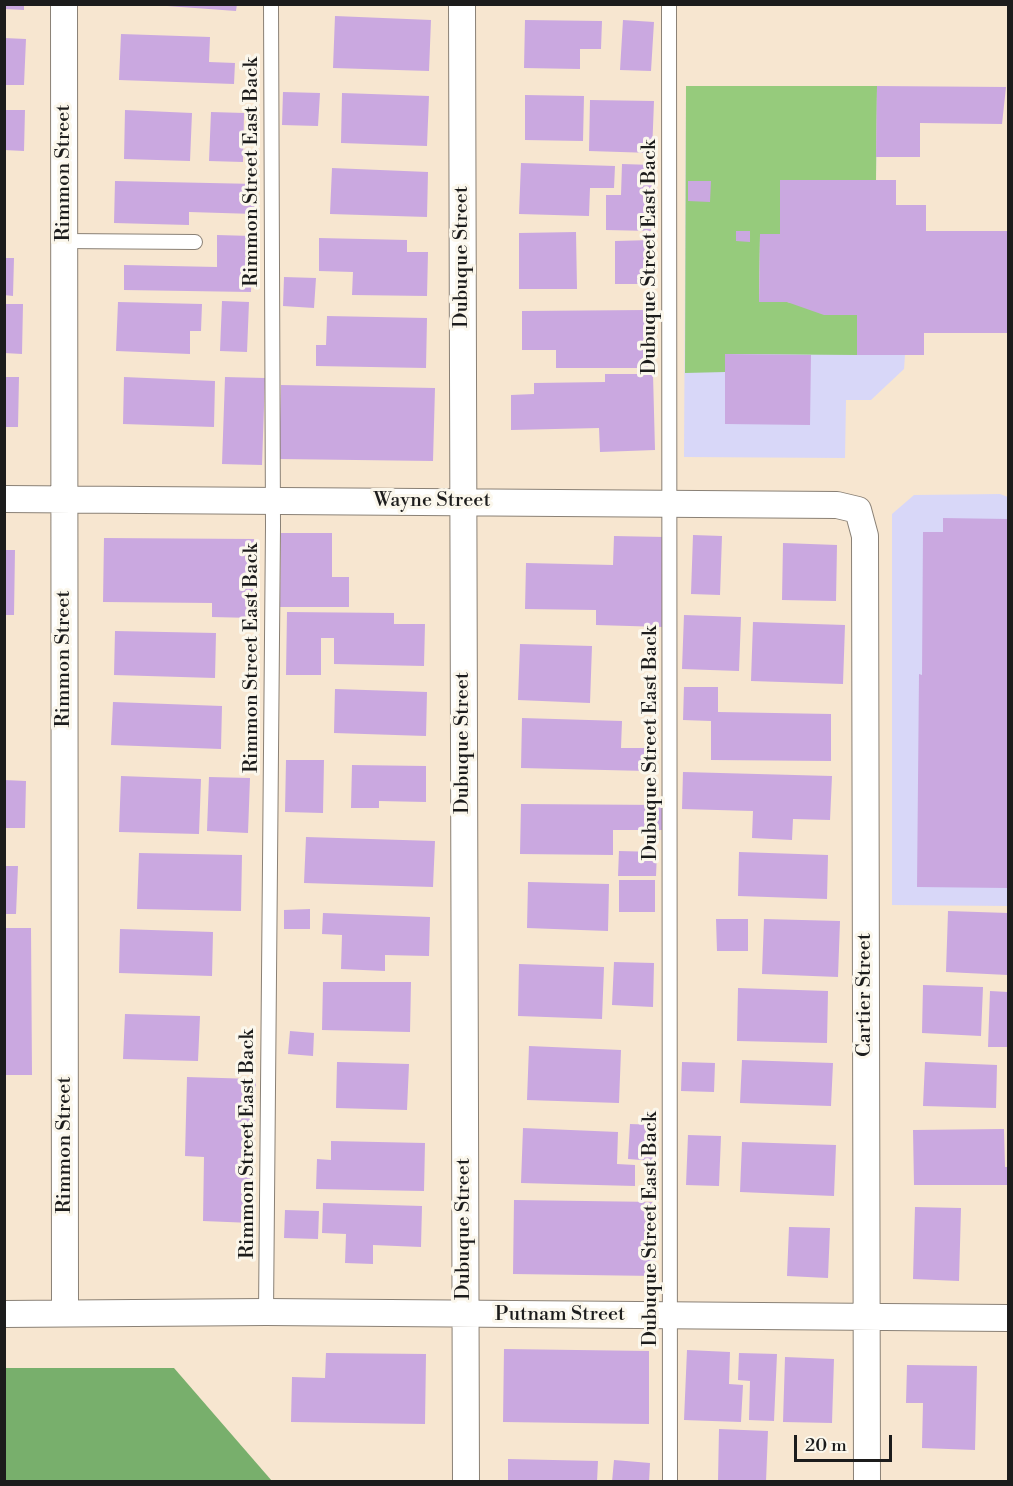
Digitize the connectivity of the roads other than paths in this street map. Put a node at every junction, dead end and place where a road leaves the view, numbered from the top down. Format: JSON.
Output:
{"nodes":[{"id":1,"x":64,"y":4,"type":"edge"},
{"id":2,"x":271,"y":4,"type":"edge"},
{"id":3,"x":462,"y":4,"type":"edge"},
{"id":4,"x":669,"y":4,"type":"edge"},
{"id":5,"x":64,"y":241,"type":"junction"},
{"id":6,"x":195,"y":242,"type":"dead end"},
{"id":7,"x":4,"y":499,"type":"edge"},
{"id":8,"x":64,"y":499,"type":"junction"},
{"id":9,"x":273,"y":500,"type":"junction"},
{"id":10,"x":462,"y":501,"type":"junction"},
{"id":11,"x":670,"y":503,"type":"junction"},
{"id":12,"x":858,"y":510,"type":"joint"},
{"id":13,"x":266,"y":1312,"type":"junction"},
{"id":14,"x":65,"y":1313,"type":"junction"},
{"id":15,"x":4,"y":1314,"type":"edge"},
{"id":16,"x":465,"y":1315,"type":"junction"},
{"id":17,"x":670,"y":1316,"type":"junction"},
{"id":18,"x":866,"y":1317,"type":"junction"},
{"id":19,"x":1008,"y":1318,"type":"edge"},
{"id":20,"x":466,"y":1482,"type":"edge"},
{"id":21,"x":669,"y":1482,"type":"edge"},
{"id":22,"x":867,"y":1482,"type":"edge"}],
"edges":[{"from":1,"to":5,"type":"street","name":"Rimmon Street"},
{"from":2,"to":9,"type":"lane","name":"Rimmon Street East Back"},
{"from":3,"to":10,"type":"street","name":"Dubuque Street"},
{"from":4,"to":11,"type":"lane","name":"Dubuque Street East Back"},
{"from":5,"to":6,"type":"lane"},
{"from":5,"to":8,"type":"street","name":"Rimmon Street"},
{"from":7,"to":8,"type":"street","name":"Wayne Street"},
{"from":8,"to":9,"type":"street","name":"Wayne Street"},
{"from":8,"to":14,"type":"street","name":"Rimmon Street"},
{"from":9,"to":10,"type":"street","name":"Wayne Street"},
{"from":9,"to":13,"type":"lane","name":"Rimmon Street East Back"},
{"from":10,"to":11,"type":"street","name":"Wayne Street"},
{"from":10,"to":16,"type":"street","name":"Dubuque Street"},
{"from":11,"to":12,"type":"street","name":"Wayne Street"},
{"from":11,"to":17,"type":"lane","name":"Dubuque Street East Back"},
{"from":12,"to":18,"type":"street","name":"Cartier Street"},
{"from":13,"to":14,"type":"street","name":"Putnam Street"},
{"from":13,"to":16,"type":"street","name":"Putnam Street"},
{"from":14,"to":15,"type":"street","name":"Putnam Street"},
{"from":16,"to":17,"type":"street","name":"Putnam Street"},
{"from":16,"to":20,"type":"street","name":"Dubuque Street"},
{"from":17,"to":18,"type":"street","name":"Putnam Street"},
{"from":17,"to":21,"type":"lane","name":"Dubuque Street East Back"},
{"from":18,"to":19,"type":"street","name":"Putnam Street"},
{"from":18,"to":22,"type":"street","name":"Cartier Street"}]}
